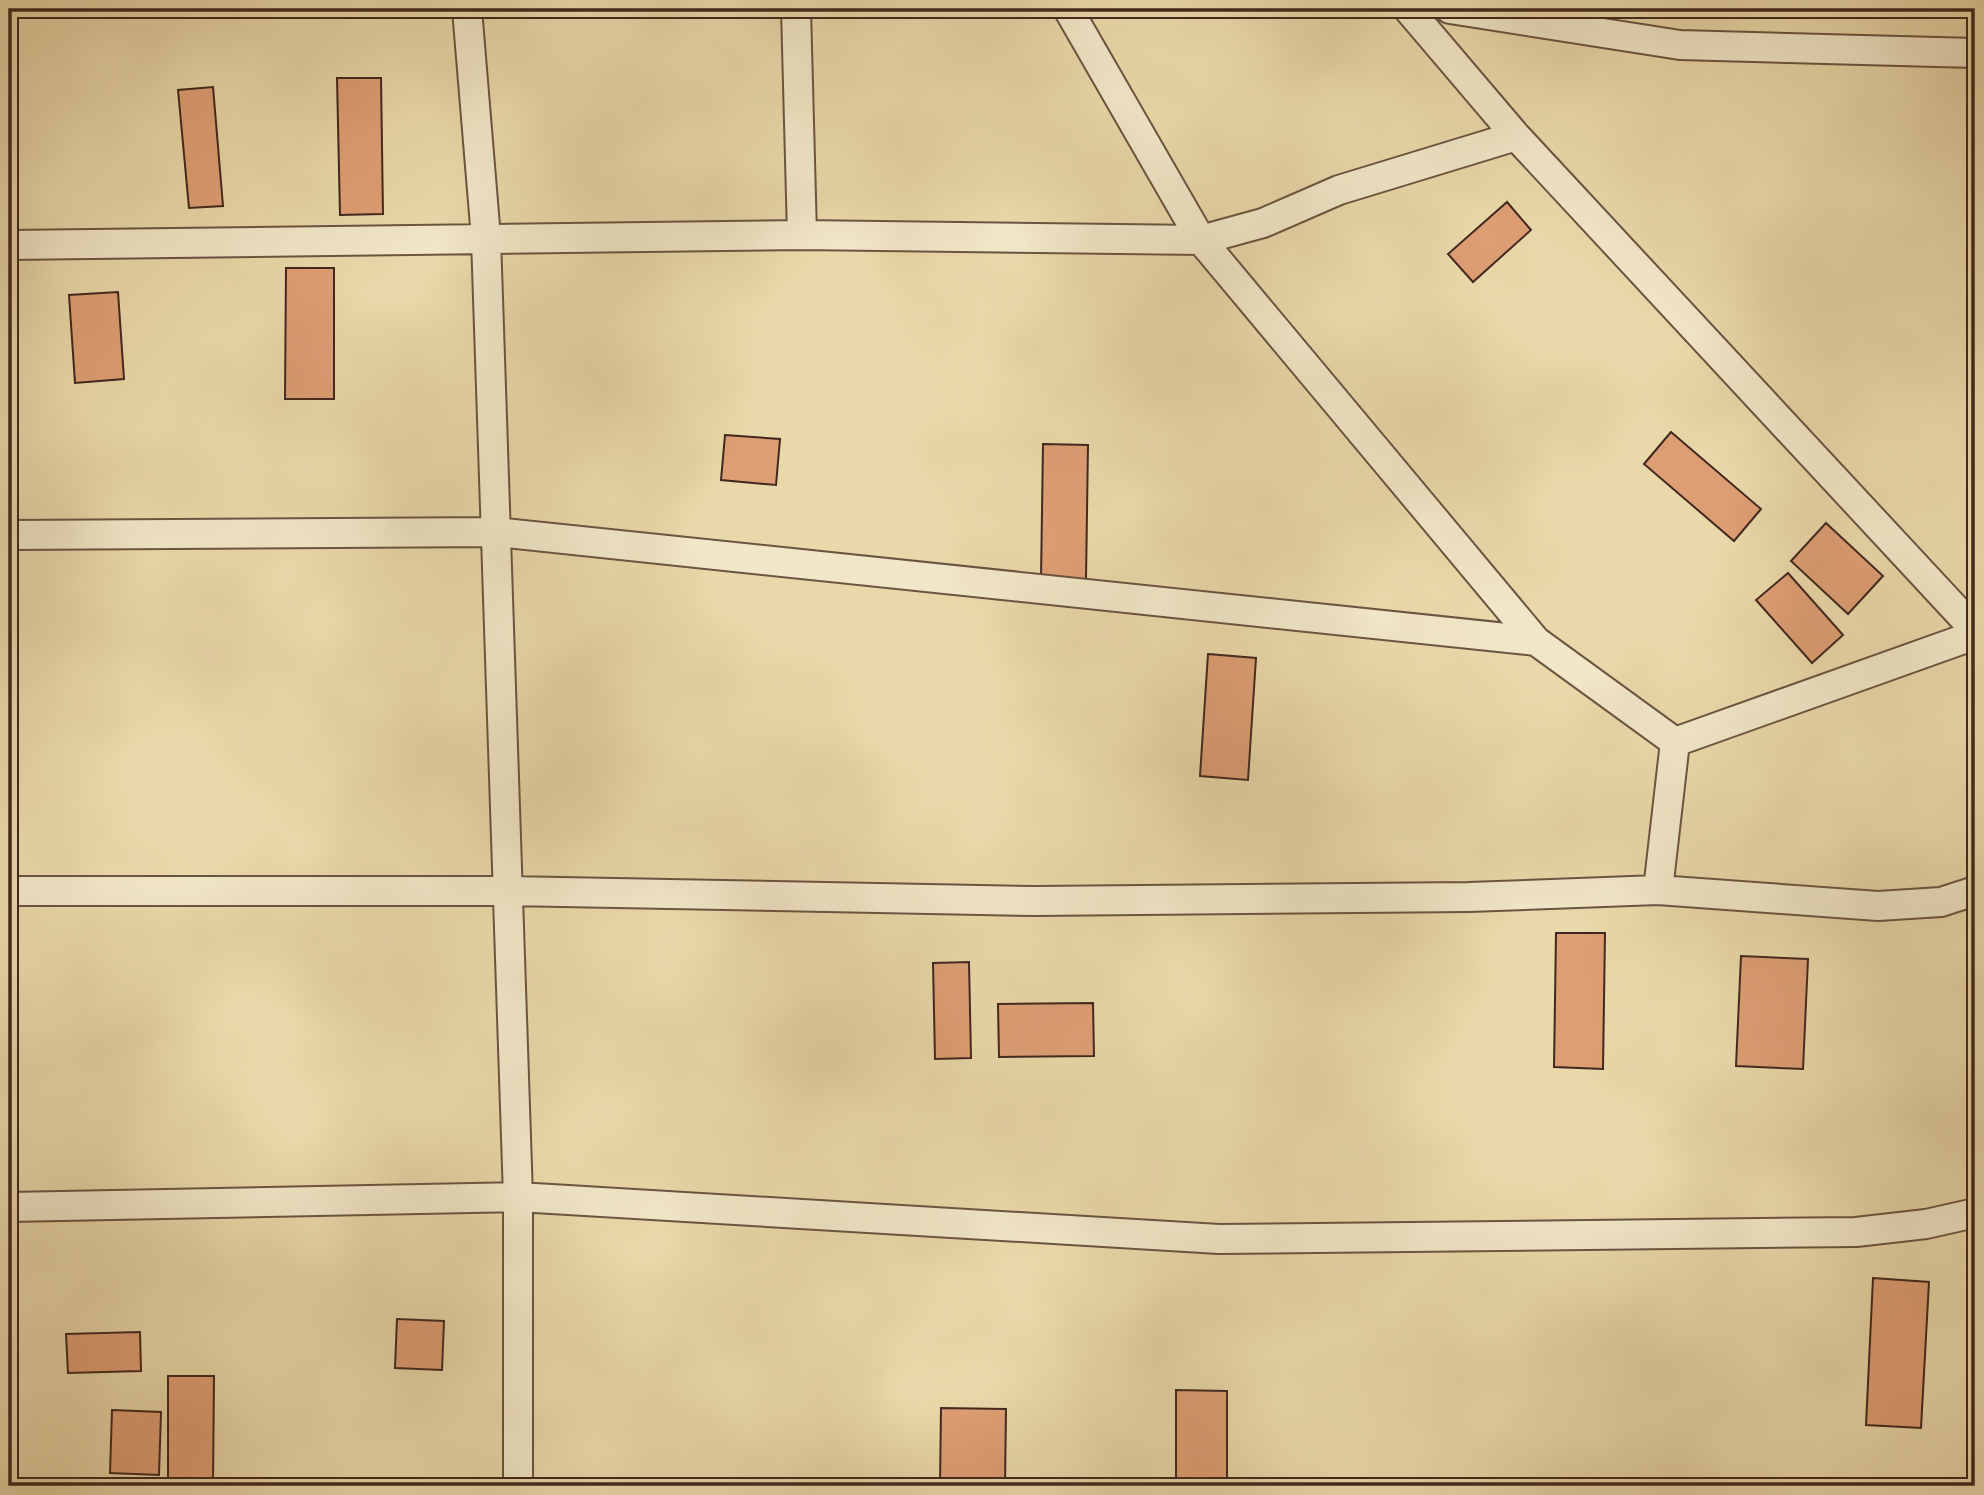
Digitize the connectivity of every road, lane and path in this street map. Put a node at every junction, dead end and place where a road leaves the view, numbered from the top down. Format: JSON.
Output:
{"nodes":[{"id":1,"x":467,"y":9,"type":"edge"},
{"id":2,"x":796,"y":9,"type":"edge"},
{"id":3,"x":1068,"y":9,"type":"edge"},
{"id":4,"x":1408,"y":9,"type":"edge"},
{"id":5,"x":1450,"y":9,"type":"edge"},
{"id":6,"x":1975,"y":53,"type":"edge"},
{"id":7,"x":1516,"y":136,"type":"junction"},
{"id":8,"x":802,"y":235,"type":"junction"},
{"id":9,"x":486,"y":238,"type":"junction"},
{"id":10,"x":1201,"y":240,"type":"junction"},
{"id":11,"x":9,"y":245,"type":"edge"},
{"id":12,"x":496,"y":532,"type":"junction"},
{"id":13,"x":9,"y":535,"type":"edge"},
{"id":14,"x":1975,"y":632,"type":"edge"},
{"id":15,"x":1536,"y":641,"type":"junction"},
{"id":16,"x":1675,"y":742,"type":"junction"},
{"id":17,"x":1658,"y":890,"type":"junction"},
{"id":18,"x":9,"y":891,"type":"edge"},
{"id":19,"x":508,"y":891,"type":"junction"},
{"id":20,"x":1975,"y":891,"type":"edge"},
{"id":21,"x":518,"y":1197,"type":"junction"},
{"id":22,"x":9,"y":1207,"type":"edge"},
{"id":23,"x":1975,"y":1213,"type":"edge"},
{"id":24,"x":518,"y":1486,"type":"edge"}],
"edges":[{"from":1,"to":9,"type":"street"},
{"from":2,"to":8,"type":"street"},
{"from":3,"to":10,"type":"street"},
{"from":4,"to":7,"type":"street"},
{"from":5,"to":6,"type":"street"},
{"from":7,"to":10,"type":"street"},
{"from":7,"to":14,"type":"street"},
{"from":8,"to":9,"type":"street"},
{"from":8,"to":10,"type":"street"},
{"from":9,"to":11,"type":"street"},
{"from":9,"to":12,"type":"street"},
{"from":10,"to":15,"type":"street"},
{"from":12,"to":13,"type":"street"},
{"from":12,"to":15,"type":"street"},
{"from":12,"to":19,"type":"street"},
{"from":14,"to":16,"type":"street"},
{"from":15,"to":16,"type":"street"},
{"from":16,"to":17,"type":"street"},
{"from":17,"to":19,"type":"street"},
{"from":17,"to":20,"type":"street"},
{"from":18,"to":19,"type":"street"},
{"from":19,"to":21,"type":"street"},
{"from":21,"to":22,"type":"street"},
{"from":21,"to":23,"type":"street"},
{"from":21,"to":24,"type":"street"}]}
